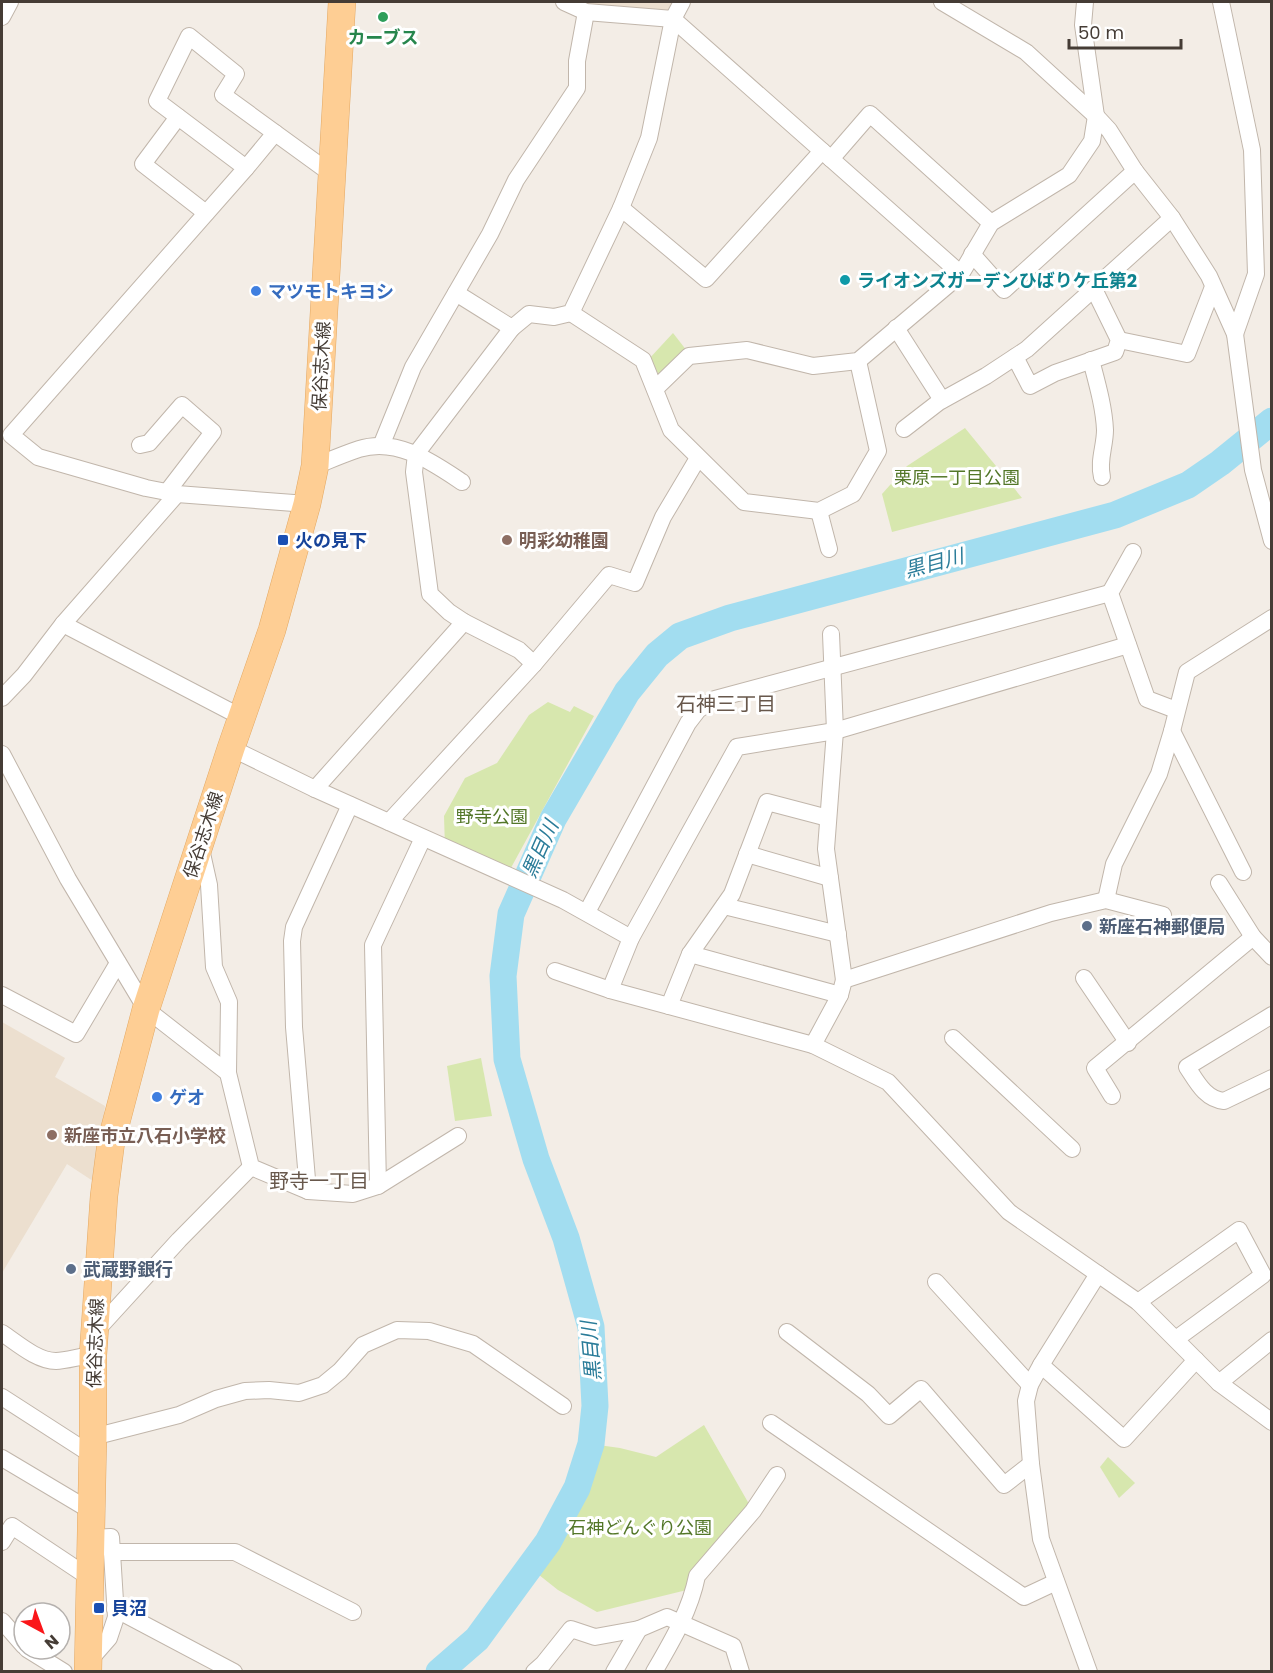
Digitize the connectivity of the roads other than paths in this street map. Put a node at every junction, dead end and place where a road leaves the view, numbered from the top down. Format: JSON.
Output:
{"nodes":[{"id":1,"x":10,"y":2,"type":"edge"},
{"id":2,"x":564,"y":2,"type":"edge"},
{"id":3,"x":682,"y":2,"type":"edge"},
{"id":4,"x":942,"y":2,"type":"edge"},
{"id":5,"x":1085,"y":2,"type":"edge"},
{"id":6,"x":1221,"y":2,"type":"edge"},
{"id":7,"x":339,"y":3,"type":"edge"},
{"id":8,"x":586,"y":12,"type":"junction"},
{"id":9,"x":2,"y":17,"type":"edge"},
{"id":10,"x":673,"y":19,"type":"junction"},
{"id":11,"x":1096,"y":116,"type":"junction"},
{"id":12,"x":178,"y":117,"type":"junction"},
{"id":13,"x":274,"y":133,"type":"junction"},
{"id":14,"x":826,"y":155,"type":"junction"},
{"id":15,"x":246,"y":168,"type":"junction"},
{"id":16,"x":1135,"y":171,"type":"junction"},
{"id":17,"x":333,"y":175,"type":"junction"},
{"id":18,"x":621,"y":208,"type":"junction"},
{"id":19,"x":206,"y":213,"type":"junction"},
{"id":20,"x":1172,"y":218,"type":"junction"},
{"id":21,"x":991,"y":223,"type":"junction"},
{"id":22,"x":972,"y":254,"type":"junction"},
{"id":23,"x":960,"y":274,"type":"junction"},
{"id":24,"x":1213,"y":287,"type":"junction"},
{"id":25,"x":1094,"y":289,"type":"junction"},
{"id":26,"x":456,"y":293,"type":"junction"},
{"id":27,"x":572,"y":313,"type":"junction"},
{"id":28,"x":512,"y":328,"type":"junction"},
{"id":29,"x":896,"y":328,"type":"junction"},
{"id":30,"x":1234,"y":334,"type":"junction"},
{"id":31,"x":1119,"y":340,"type":"junction"},
{"id":32,"x":1015,"y":357,"type":"junction"},
{"id":33,"x":1091,"y":360,"type":"junction"},
{"id":34,"x":858,"y":361,"type":"junction"},
{"id":35,"x":655,"y":389,"type":"junction"},
{"id":36,"x":942,"y":400,"type":"junction"},
{"id":37,"x":904,"y":429,"type":"dead end"},
{"id":38,"x":6,"y":432,"type":"edge"},
{"id":39,"x":140,"y":445,"type":"dead end"},
{"id":40,"x":381,"y":446,"type":"junction"},
{"id":41,"x":416,"y":454,"type":"junction"},
{"id":42,"x":698,"y":459,"type":"junction"},
{"id":43,"x":315,"y":466,"type":"junction"},
{"id":44,"x":1260,"y":475,"type":"edge"},
{"id":45,"x":1102,"y":477,"type":"dead end"},
{"id":46,"x":462,"y":482,"type":"dead end"},
{"id":47,"x":172,"y":493,"type":"junction"},
{"id":48,"x":307,"y":504,"type":"junction"},
{"id":49,"x":819,"y":511,"type":"junction"},
{"id":50,"x":1271,"y":536,"type":"edge"},
{"id":51,"x":829,"y":549,"type":"dead end"},
{"id":52,"x":1133,"y":552,"type":"dead end"},
{"id":53,"x":1110,"y":593,"type":"junction"},
{"id":54,"x":1272,"y":618,"type":"edge"},
{"id":55,"x":464,"y":622,"type":"junction"},
{"id":56,"x":63,"y":624,"type":"junction"},
{"id":57,"x":831,"y":634,"type":"dead end"},
{"id":58,"x":1128,"y":645,"type":"junction"},
{"id":59,"x":534,"y":664,"type":"junction"},
{"id":60,"x":833,"y":668,"type":"junction"},
{"id":61,"x":2,"y":698,"type":"edge"},
{"id":62,"x":1176,"y":710,"type":"junction"},
{"id":63,"x":243,"y":718,"type":"junction"},
{"id":64,"x":835,"y":731,"type":"junction"},
{"id":65,"x":1172,"y":731,"type":"junction"},
{"id":66,"x":231,"y":748,"type":"junction"},
{"id":67,"x":2,"y":754,"type":"edge"},
{"id":68,"x":315,"y":789,"type":"junction"},
{"id":69,"x":350,"y":805,"type":"junction"},
{"id":70,"x":828,"y":818,"type":"junction"},
{"id":71,"x":389,"y":822,"type":"junction"},
{"id":72,"x":423,"y":838,"type":"junction"},
{"id":73,"x":200,"y":845,"type":"junction"},
{"id":74,"x":747,"y":854,"type":"junction"},
{"id":75,"x":1243,"y":872,"type":"dead end"},
{"id":76,"x":830,"y":878,"type":"junction"},
{"id":77,"x":1219,"y":883,"type":"dead end"},
{"id":78,"x":1106,"y":900,"type":"junction"},
{"id":79,"x":724,"y":906,"type":"junction"},
{"id":80,"x":587,"y":912,"type":"junction"},
{"id":81,"x":1163,"y":915,"type":"dead end"},
{"id":82,"x":838,"y":934,"type":"junction"},
{"id":83,"x":631,"y":938,"type":"junction"},
{"id":84,"x":1253,"y":938,"type":"junction"},
{"id":85,"x":690,"y":954,"type":"junction"},
{"id":86,"x":1272,"y":957,"type":"edge"},
{"id":87,"x":118,"y":963,"type":"junction"},
{"id":88,"x":555,"y":971,"type":"dead end"},
{"id":89,"x":1084,"y":978,"type":"dead end"},
{"id":90,"x":842,"y":988,"type":"junction"},
{"id":91,"x":610,"y":990,"type":"junction"},
{"id":92,"x":2,"y":995,"type":"edge"},
{"id":93,"x":669,"y":1006,"type":"junction"},
{"id":94,"x":146,"y":1009,"type":"junction"},
{"id":95,"x":1272,"y":1015,"type":"edge"},
{"id":96,"x":953,"y":1038,"type":"dead end"},
{"id":97,"x":1128,"y":1043,"type":"junction"},
{"id":98,"x":813,"y":1045,"type":"junction"},
{"id":99,"x":228,"y":1073,"type":"junction"},
{"id":100,"x":1272,"y":1078,"type":"edge"},
{"id":101,"x":1112,"y":1096,"type":"dead end"},
{"id":102,"x":458,"y":1136,"type":"dead end"},
{"id":103,"x":1072,"y":1149,"type":"dead end"},
{"id":104,"x":251,"y":1167,"type":"junction"},
{"id":105,"x":378,"y":1186,"type":"junction"},
{"id":106,"x":308,"y":1191,"type":"junction"},
{"id":107,"x":1098,"y":1274,"type":"junction"},
{"id":108,"x":936,"y":1282,"type":"dead end"},
{"id":109,"x":1138,"y":1302,"type":"junction"},
{"id":110,"x":787,"y":1332,"type":"dead end"},
{"id":111,"x":2,"y":1334,"type":"edge"},
{"id":112,"x":1176,"y":1339,"type":"junction"},
{"id":113,"x":1272,"y":1340,"type":"edge"},
{"id":114,"x":93,"y":1344,"type":"junction"},
{"id":115,"x":1196,"y":1360,"type":"junction"},
{"id":116,"x":1041,"y":1365,"type":"junction"},
{"id":117,"x":1219,"y":1383,"type":"junction"},
{"id":118,"x":1030,"y":1385,"type":"junction"},
{"id":119,"x":2,"y":1396,"type":"edge"},
{"id":120,"x":563,"y":1406,"type":"dead end"},
{"id":121,"x":1272,"y":1422,"type":"edge"},
{"id":122,"x":771,"y":1423,"type":"dead end"},
{"id":123,"x":93,"y":1446,"type":"junction"},
{"id":124,"x":2,"y":1458,"type":"edge"},
{"id":125,"x":1031,"y":1464,"type":"junction"},
{"id":126,"x":777,"y":1475,"type":"dead end"},
{"id":127,"x":91,"y":1511,"type":"junction"},
{"id":128,"x":2,"y":1542,"type":"edge"},
{"id":129,"x":101,"y":1545,"type":"junction"},
{"id":130,"x":90,"y":1578,"type":"junction"},
{"id":131,"x":1056,"y":1582,"type":"junction"},
{"id":132,"x":115,"y":1610,"type":"junction"},
{"id":133,"x":353,"y":1612,"type":"dead end"},
{"id":134,"x":2,"y":1621,"type":"edge"},
{"id":135,"x":681,"y":1624,"type":"junction"},
{"id":136,"x":639,"y":1629,"type":"junction"},
{"id":137,"x":12,"y":1632,"type":"edge"},
{"id":138,"x":61,"y":1661,"type":"edge"},
{"id":139,"x":80,"y":1668,"type":"edge"},
{"id":140,"x":234,"y":1671,"type":"edge"},
{"id":141,"x":534,"y":1671,"type":"edge"},
{"id":142,"x":614,"y":1671,"type":"edge"},
{"id":143,"x":654,"y":1671,"type":"edge"},
{"id":144,"x":741,"y":1671,"type":"edge"},
{"id":145,"x":1089,"y":1671,"type":"edge"}],
"edges":[{"from":1,"to":9,"type":"street"},
{"from":2,"to":8,"type":"street"},
{"from":3,"to":10,"type":"street"},
{"from":4,"to":11,"type":"street"},
{"from":5,"to":11,"type":"street"},
{"from":6,"to":30,"type":"street"},
{"from":7,"to":17,"type":"main road","name":"保谷志木線"},
{"from":8,"to":10,"type":"street"},
{"from":8,"to":26,"type":"street"},
{"from":10,"to":14,"type":"street"},
{"from":10,"to":18,"type":"street"},
{"from":11,"to":16,"type":"street"},
{"from":11,"to":21,"type":"street"},
{"from":12,"to":13,"type":"street"},
{"from":12,"to":15,"type":"street"},
{"from":12,"to":19,"type":"street"},
{"from":13,"to":15,"type":"street"},
{"from":13,"to":17,"type":"street"},
{"from":14,"to":18,"type":"street"},
{"from":14,"to":21,"type":"street"},
{"from":14,"to":23,"type":"street"},
{"from":15,"to":19,"type":"street"},
{"from":16,"to":20,"type":"street"},
{"from":16,"to":22,"type":"street"},
{"from":17,"to":43,"type":"main road","name":"保谷志木線"},
{"from":18,"to":27,"type":"street"},
{"from":19,"to":38,"type":"street"},
{"from":20,"to":24,"type":"street"},
{"from":20,"to":25,"type":"street"},
{"from":21,"to":22,"type":"street"},
{"from":22,"to":23,"type":"street"},
{"from":23,"to":29,"type":"street"},
{"from":24,"to":30,"type":"street"},
{"from":24,"to":31,"type":"street"},
{"from":25,"to":31,"type":"street"},
{"from":25,"to":32,"type":"street"},
{"from":26,"to":28,"type":"street"},
{"from":26,"to":40,"type":"street"},
{"from":27,"to":28,"type":"street"},
{"from":27,"to":35,"type":"street"},
{"from":28,"to":41,"type":"street"},
{"from":29,"to":34,"type":"street"},
{"from":29,"to":36,"type":"street"},
{"from":30,"to":44,"type":"street"},
{"from":31,"to":33,"type":"street"},
{"from":32,"to":33,"type":"street"},
{"from":32,"to":36,"type":"street"},
{"from":33,"to":45,"type":"street"},
{"from":34,"to":35,"type":"street"},
{"from":34,"to":49,"type":"street"},
{"from":35,"to":42,"type":"street"},
{"from":36,"to":37,"type":"street"},
{"from":38,"to":47,"type":"street"},
{"from":39,"to":47,"type":"street"},
{"from":40,"to":41,"type":"street"},
{"from":40,"to":43,"type":"street"},
{"from":41,"to":46,"type":"street"},
{"from":41,"to":55,"type":"street"},
{"from":42,"to":49,"type":"street"},
{"from":42,"to":59,"type":"street"},
{"from":43,"to":48,"type":"main road","name":"保谷志木線"},
{"from":44,"to":50,"type":"street"},
{"from":47,"to":48,"type":"street"},
{"from":47,"to":56,"type":"street"},
{"from":48,"to":63,"type":"main road","name":"保谷志木線"},
{"from":49,"to":51,"type":"street"},
{"from":52,"to":53,"type":"street"},
{"from":53,"to":58,"type":"street"},
{"from":53,"to":60,"type":"street"},
{"from":54,"to":62,"type":"street"},
{"from":55,"to":59,"type":"street"},
{"from":55,"to":68,"type":"street"},
{"from":56,"to":61,"type":"street"},
{"from":56,"to":63,"type":"street"},
{"from":57,"to":60,"type":"street"},
{"from":58,"to":62,"type":"street"},
{"from":58,"to":64,"type":"street"},
{"from":59,"to":71,"type":"street"},
{"from":60,"to":64,"type":"street"},
{"from":60,"to":80,"type":"street"},
{"from":62,"to":65,"type":"street"},
{"from":63,"to":66,"type":"main road","name":"保谷志木線"},
{"from":64,"to":70,"type":"street"},
{"from":64,"to":83,"type":"street"},
{"from":65,"to":75,"type":"street"},
{"from":65,"to":78,"type":"street"},
{"from":66,"to":68,"type":"street"},
{"from":66,"to":73,"type":"main road","name":"保谷志木線"},
{"from":67,"to":87,"type":"street"},
{"from":68,"to":69,"type":"street"},
{"from":69,"to":71,"type":"street"},
{"from":69,"to":106,"type":"street"},
{"from":70,"to":74,"type":"street"},
{"from":70,"to":76,"type":"street"},
{"from":71,"to":72,"type":"street"},
{"from":72,"to":80,"type":"street"},
{"from":72,"to":105,"type":"street"},
{"from":73,"to":94,"type":"main road","name":"保谷志木線"},
{"from":73,"to":99,"type":"street"},
{"from":74,"to":76,"type":"street"},
{"from":74,"to":79,"type":"street"},
{"from":76,"to":82,"type":"street"},
{"from":77,"to":84,"type":"street"},
{"from":78,"to":81,"type":"street"},
{"from":78,"to":90,"type":"street"},
{"from":79,"to":82,"type":"street"},
{"from":79,"to":85,"type":"street"},
{"from":80,"to":83,"type":"street"},
{"from":82,"to":90,"type":"street"},
{"from":83,"to":91,"type":"street"},
{"from":84,"to":86,"type":"street"},
{"from":84,"to":97,"type":"street"},
{"from":85,"to":90,"type":"street"},
{"from":85,"to":93,"type":"street"},
{"from":87,"to":92,"type":"street"},
{"from":87,"to":94,"type":"street"},
{"from":88,"to":91,"type":"street"},
{"from":89,"to":97,"type":"street"},
{"from":90,"to":98,"type":"street"},
{"from":91,"to":93,"type":"street"},
{"from":93,"to":98,"type":"street"},
{"from":94,"to":99,"type":"street"},
{"from":94,"to":114,"type":"main road","name":"保谷志木線"},
{"from":95,"to":100,"type":"street"},
{"from":96,"to":103,"type":"street"},
{"from":97,"to":101,"type":"street"},
{"from":98,"to":107,"type":"street"},
{"from":99,"to":104,"type":"street"},
{"from":102,"to":105,"type":"street"},
{"from":104,"to":106,"type":"street"},
{"from":104,"to":114,"type":"street"},
{"from":105,"to":106,"type":"street"},
{"from":107,"to":109,"type":"street"},
{"from":107,"to":116,"type":"street"},
{"from":108,"to":118,"type":"street"},
{"from":109,"to":112,"type":"street"},
{"from":109,"to":112,"type":"street"},
{"from":110,"to":125,"type":"street"},
{"from":111,"to":114,"type":"street"},
{"from":112,"to":115,"type":"street"},
{"from":113,"to":117,"type":"street"},
{"from":114,"to":123,"type":"main road","name":"保谷志木線"},
{"from":115,"to":116,"type":"street"},
{"from":115,"to":117,"type":"street"},
{"from":116,"to":118,"type":"street"},
{"from":117,"to":121,"type":"street"},
{"from":118,"to":125,"type":"street"},
{"from":119,"to":123,"type":"street"},
{"from":120,"to":123,"type":"street"},
{"from":122,"to":131,"type":"street"},
{"from":123,"to":127,"type":"main road","name":"保谷志木線"},
{"from":124,"to":127,"type":"street"},
{"from":125,"to":131,"type":"street"},
{"from":126,"to":135,"type":"street"},
{"from":127,"to":129,"type":"main road","name":"保谷志木線"},
{"from":128,"to":130,"type":"street"},
{"from":129,"to":130,"type":"main road","name":"保谷志木線"},
{"from":129,"to":132,"type":"street"},
{"from":129,"to":133,"type":"street"},
{"from":130,"to":139,"type":"main road","name":"保谷志木線"},
{"from":131,"to":145,"type":"street"},
{"from":132,"to":139,"type":"street"},
{"from":132,"to":140,"type":"street"},
{"from":134,"to":137,"type":"street"},
{"from":135,"to":136,"type":"street"},
{"from":135,"to":143,"type":"street"},
{"from":135,"to":144,"type":"street"},
{"from":136,"to":141,"type":"street"},
{"from":136,"to":142,"type":"street"},
{"from":138,"to":139,"type":"street"}]}
